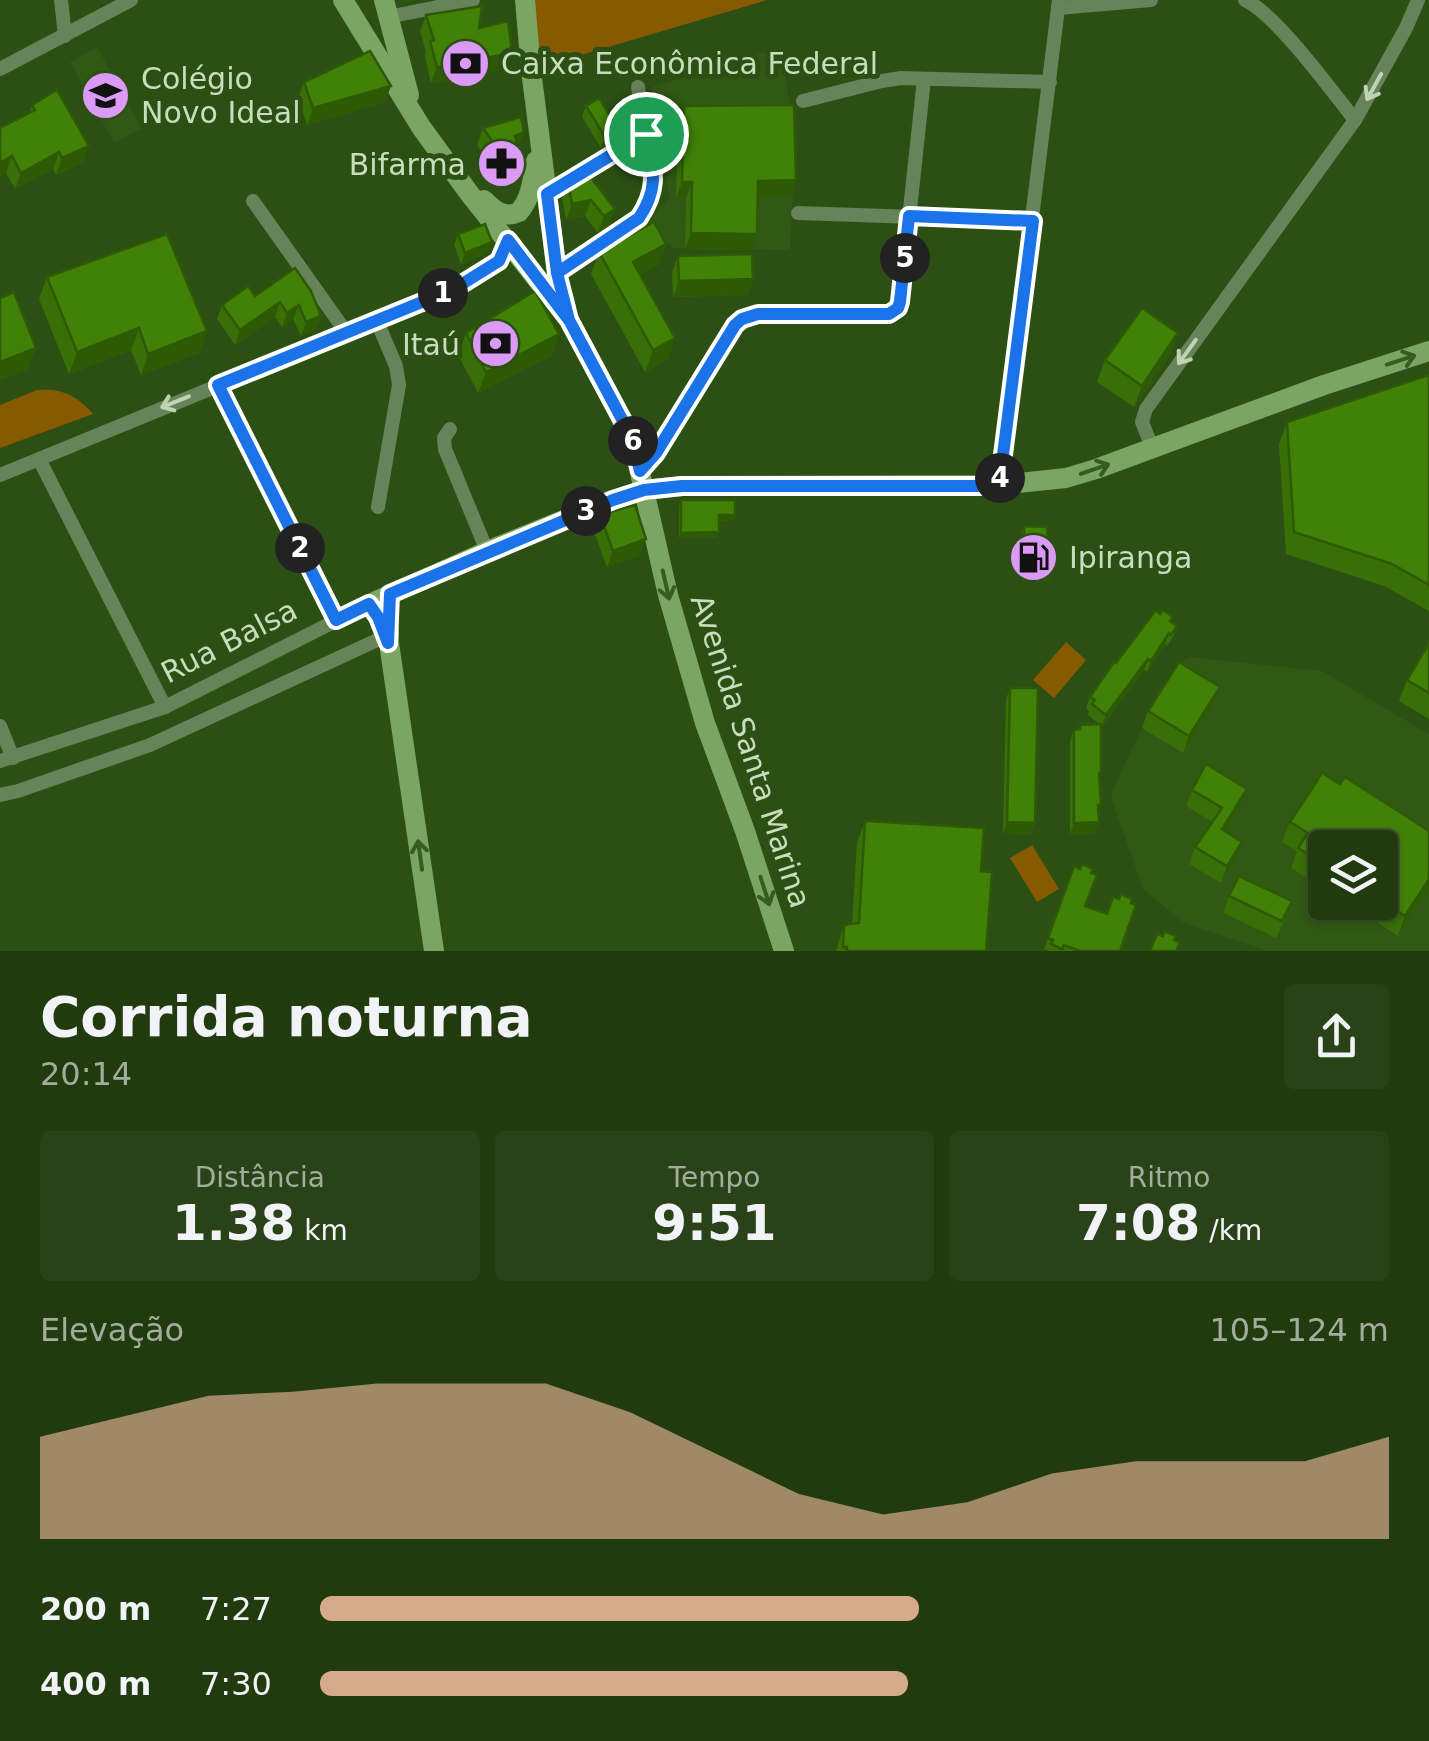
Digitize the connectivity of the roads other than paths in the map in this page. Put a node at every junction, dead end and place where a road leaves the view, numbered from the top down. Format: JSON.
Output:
{"nodes":[{"id":1,"x":61,"y":0,"type":"edge"},
{"id":2,"x":132,"y":0,"type":"edge"},
{"id":3,"x":343,"y":0,"type":"edge"},
{"id":4,"x":473,"y":0,"type":"edge"},
{"id":5,"x":525,"y":0,"type":"edge"},
{"id":6,"x":1151,"y":0,"type":"edge"},
{"id":7,"x":1244,"y":0,"type":"edge"},
{"id":8,"x":1418,"y":0,"type":"edge"},
{"id":9,"x":1058,"y":4,"type":"edge"},
{"id":10,"x":386,"y":8,"type":"edge"},
{"id":11,"x":65,"y":36,"type":"junction"},
{"id":12,"x":0,"y":69,"type":"edge"},
{"id":13,"x":924,"y":79,"type":"junction"},
{"id":14,"x":1050,"y":82,"type":"junction"},
{"id":15,"x":638,"y":87,"type":"dead end"},
{"id":16,"x":803,"y":102,"type":"dead end"},
{"id":17,"x":416,"y":119,"type":"junction"},
{"id":18,"x":1355,"y":120,"type":"junction"},
{"id":19,"x":646,"y":134,"type":"junction"},
{"id":20,"x":541,"y":152,"type":"junction"},
{"id":21,"x":470,"y":193,"type":"junction"},
{"id":22,"x":547,"y":194,"type":"junction"},
{"id":23,"x":253,"y":201,"type":"dead end"},
{"id":24,"x":798,"y":213,"type":"dead end"},
{"id":25,"x":909,"y":216,"type":"junction"},
{"id":26,"x":1033,"y":221,"type":"junction"},
{"id":27,"x":508,"y":240,"type":"junction"},
{"id":28,"x":557,"y":273,"type":"junction"},
{"id":29,"x":376,"y":319,"type":"junction"},
{"id":30,"x":569,"y":320,"type":"junction"},
{"id":31,"x":346,"y":332,"type":"junction"},
{"id":32,"x":1429,"y":352,"type":"edge"},
{"id":33,"x":218,"y":385,"type":"junction"},
{"id":34,"x":450,"y":429,"type":"dead end"},
{"id":35,"x":1152,"y":447,"type":"junction"},
{"id":36,"x":39,"y":459,"type":"junction"},
{"id":37,"x":0,"y":474,"type":"edge"},
{"id":38,"x":642,"y":480,"type":"junction"},
{"id":39,"x":999,"y":486,"type":"junction"},
{"id":40,"x":378,"y":507,"type":"dead end"},
{"id":41,"x":486,"y":551,"type":"junction"},
{"id":42,"x":390,"y":594,"type":"junction"},
{"id":43,"x":369,"y":604,"type":"junction"},
{"id":44,"x":336,"y":620,"type":"junction"},
{"id":45,"x":387,"y":640,"type":"junction"},
{"id":46,"x":165,"y":707,"type":"junction"},
{"id":47,"x":0,"y":726,"type":"edge"},
{"id":48,"x":6,"y":759,"type":"edge"},
{"id":49,"x":0,"y":795,"type":"edge"},
{"id":50,"x":434,"y":951,"type":"edge"},
{"id":51,"x":784,"y":951,"type":"edge"}],
"edges":[{"from":1,"to":11,"type":"street"},
{"from":2,"to":11,"type":"street"},
{"from":3,"to":17,"type":"main road","name":"Avenida Santa Marina"},
{"from":4,"to":10,"type":"street"},
{"from":5,"to":20,"type":"main road"},
{"from":6,"to":9,"type":"street"},
{"from":7,"to":18,"type":"street"},
{"from":8,"to":18,"type":"street","one_way":true},
{"from":9,"to":14,"type":"street"},
{"from":10,"to":17,"type":"main road"},
{"from":11,"to":12,"type":"street"},
{"from":13,"to":14,"type":"street"},
{"from":13,"to":16,"type":"street"},
{"from":13,"to":25,"type":"street"},
{"from":14,"to":26,"type":"street"},
{"from":15,"to":19,"type":"street"},
{"from":17,"to":21,"type":"main road","name":"Avenida Santa Marina"},
{"from":18,"to":35,"type":"street","one_way":true},
{"from":19,"to":22,"type":"street"},
{"from":19,"to":28,"type":"street"},
{"from":20,"to":21,"type":"main road"},
{"from":20,"to":22,"type":"main road"},
{"from":21,"to":27,"type":"main road","name":"Avenida Santa Marina"},
{"from":22,"to":28,"type":"main road"},
{"from":23,"to":31,"type":"street"},
{"from":24,"to":25,"type":"street"},
{"from":25,"to":26,"type":"street"},
{"from":25,"to":38,"type":"street"},
{"from":26,"to":39,"type":"street"},
{"from":27,"to":29,"type":"street"},
{"from":27,"to":30,"type":"main road","name":"Avenida Santa Marina"},
{"from":28,"to":30,"type":"main road"},
{"from":29,"to":31,"type":"street"},
{"from":29,"to":40,"type":"street"},
{"from":30,"to":38,"type":"main road","name":"Avenida Santa Marina"},
{"from":31,"to":33,"type":"street"},
{"from":35,"to":32,"type":"main road","name":"Rua Balsa","one_way":true},
{"from":33,"to":36,"type":"street","one_way":true},
{"from":33,"to":44,"type":"street"},
{"from":34,"to":41,"type":"street"},
{"from":39,"to":35,"type":"main road","name":"Rua Balsa","one_way":true},
{"from":36,"to":37,"type":"street"},
{"from":36,"to":46,"type":"street"},
{"from":38,"to":39,"type":"main road","name":"Rua Balsa"},
{"from":38,"to":41,"type":"main road","name":"Rua Balsa"},
{"from":38,"to":51,"type":"main road","name":"Avenida Santa Marina","one_way":true},
{"from":41,"to":42,"type":"main road","name":"Rua Balsa"},
{"from":42,"to":43,"type":"main road","name":"Rua Balsa"},
{"from":42,"to":45,"type":"main road"},
{"from":43,"to":44,"type":"street","name":"Rua Balsa"},
{"from":43,"to":45,"type":"main road"},
{"from":44,"to":46,"type":"street","name":"Rua Balsa"},
{"from":45,"to":49,"type":"street","name":"Rua Balsa"},
{"from":50,"to":45,"type":"main road","one_way":true},
{"from":46,"to":48,"type":"street","name":"Rua Balsa"},
{"from":47,"to":48,"type":"street"}]}
